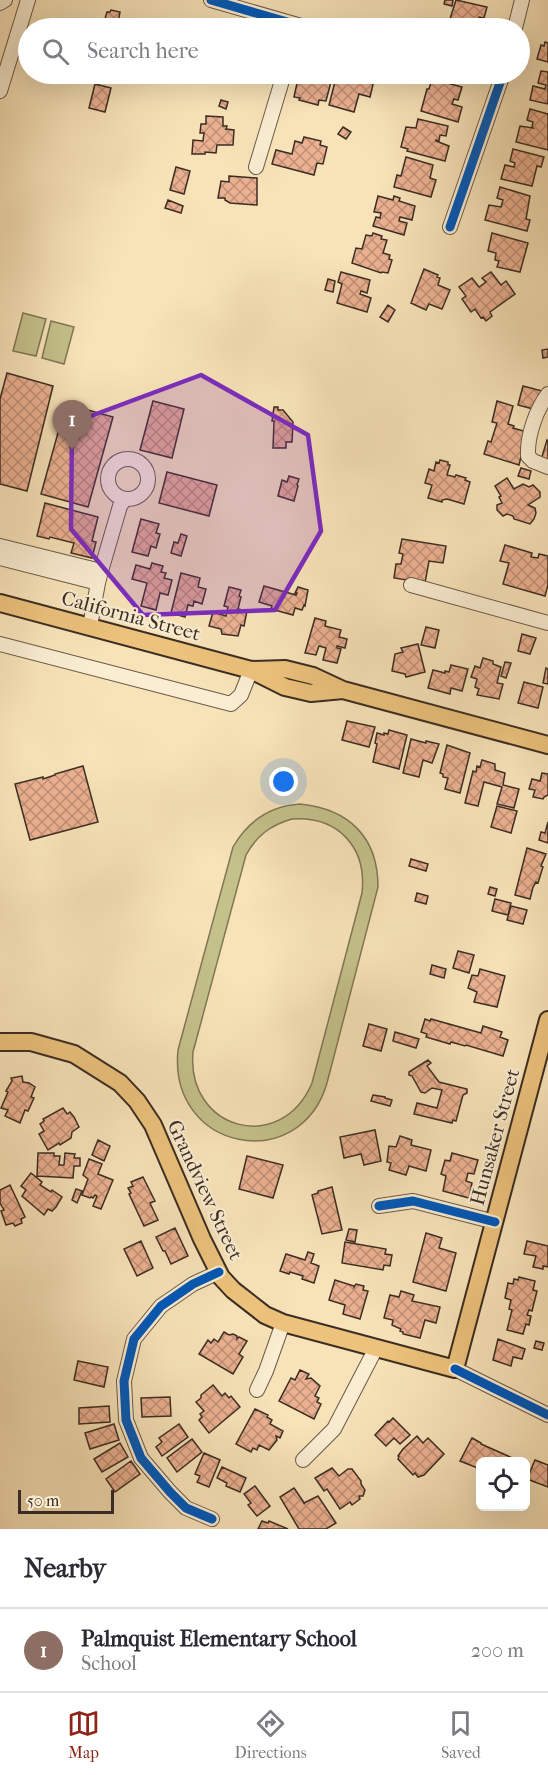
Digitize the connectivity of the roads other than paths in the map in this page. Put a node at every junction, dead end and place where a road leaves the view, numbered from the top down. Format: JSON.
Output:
{"nodes":[{"id":1,"x":5,"y":0,"type":"edge"},
{"id":2,"x":28,"y":0,"type":"edge"},
{"id":3,"x":211,"y":0,"type":"edge"},
{"id":4,"x":522,"y":0,"type":"edge"},
{"id":5,"x":0,"y":3,"type":"edge"},
{"id":6,"x":23,"y":18,"type":"edge"},
{"id":7,"x":269,"y":18,"type":"edge"},
{"id":8,"x":518,"y":18,"type":"edge"},
{"id":9,"x":18,"y":33,"type":"edge"},
{"id":10,"x":281,"y":84,"type":"edge"},
{"id":11,"x":500,"y":84,"type":"edge"},
{"id":12,"x":0,"y":92,"type":"edge"},
{"id":13,"x":256,"y":167,"type":"dead end"},
{"id":14,"x":450,"y":227,"type":"dead end"},
{"id":15,"x":548,"y":394,"type":"edge"},
{"id":16,"x":548,"y":467,"type":"edge"},
{"id":17,"x":125,"y":499,"type":"dead end"},
{"id":18,"x":0,"y":546,"type":"edge"},
{"id":19,"x":0,"y":558,"type":"edge"},
{"id":20,"x":100,"y":577,"type":"junction"},
{"id":21,"x":411,"y":585,"type":"dead end"},
{"id":22,"x":0,"y":603,"type":"edge"},
{"id":23,"x":548,"y":623,"type":"edge"},
{"id":24,"x":90,"y":626,"type":"junction"},
{"id":25,"x":0,"y":644,"type":"edge"},
{"id":26,"x":251,"y":670,"type":"junction"},
{"id":27,"x":548,"y":745,"type":"edge"},
{"id":28,"x":548,"y":1020,"type":"edge"},
{"id":29,"x":0,"y":1042,"type":"edge"},
{"id":30,"x":544,"y":1053,"type":"edge"},
{"id":31,"x":379,"y":1206,"type":"dead end"},
{"id":32,"x":495,"y":1222,"type":"junction"},
{"id":33,"x":219,"y":1272,"type":"junction"},
{"id":34,"x":283,"y":1323,"type":"junction"},
{"id":35,"x":376,"y":1348,"type":"junction"},
{"id":36,"x":455,"y":1369,"type":"junction"},
{"id":37,"x":257,"y":1389,"type":"dead end"},
{"id":38,"x":548,"y":1415,"type":"edge"},
{"id":39,"x":303,"y":1460,"type":"dead end"},
{"id":40,"x":212,"y":1519,"type":"dead end"}],
"edges":[{"from":1,"to":5,"type":"street"},
{"from":2,"to":6,"type":"street"},
{"from":3,"to":7,"type":"street"},
{"from":4,"to":8,"type":"street"},
{"from":9,"to":12,"type":"street"},
{"from":10,"to":13,"type":"street"},
{"from":11,"to":14,"type":"street"},
{"from":15,"to":16,"type":"street"},
{"from":17,"to":20,"type":"street"},
{"from":18,"to":20,"type":"street"},
{"from":19,"to":20,"type":"street"},
{"from":20,"to":24,"type":"street"},
{"from":21,"to":23,"type":"street"},
{"from":22,"to":24,"type":"main road","name":"California Street"},
{"from":24,"to":26,"type":"main road","name":"California Street"},
{"from":25,"to":26,"type":"street"},
{"from":26,"to":27,"type":"main road","name":"California Street"},
{"from":28,"to":30,"type":"main road","name":"Hunsaker Street"},
{"from":29,"to":33,"type":"main road","name":"Grandview Street"},
{"from":30,"to":32,"type":"main road","name":"Hunsaker Street"},
{"from":31,"to":32,"type":"street"},
{"from":32,"to":36,"type":"main road","name":"Hunsaker Street"},
{"from":33,"to":34,"type":"main road","name":"Grandview Street"},
{"from":33,"to":40,"type":"street"},
{"from":34,"to":35,"type":"main road","name":"Grandview Street"},
{"from":34,"to":37,"type":"street"},
{"from":35,"to":36,"type":"main road","name":"Grandview Street"},
{"from":35,"to":39,"type":"street"},
{"from":36,"to":38,"type":"street","name":"Grandview Street"}]}
